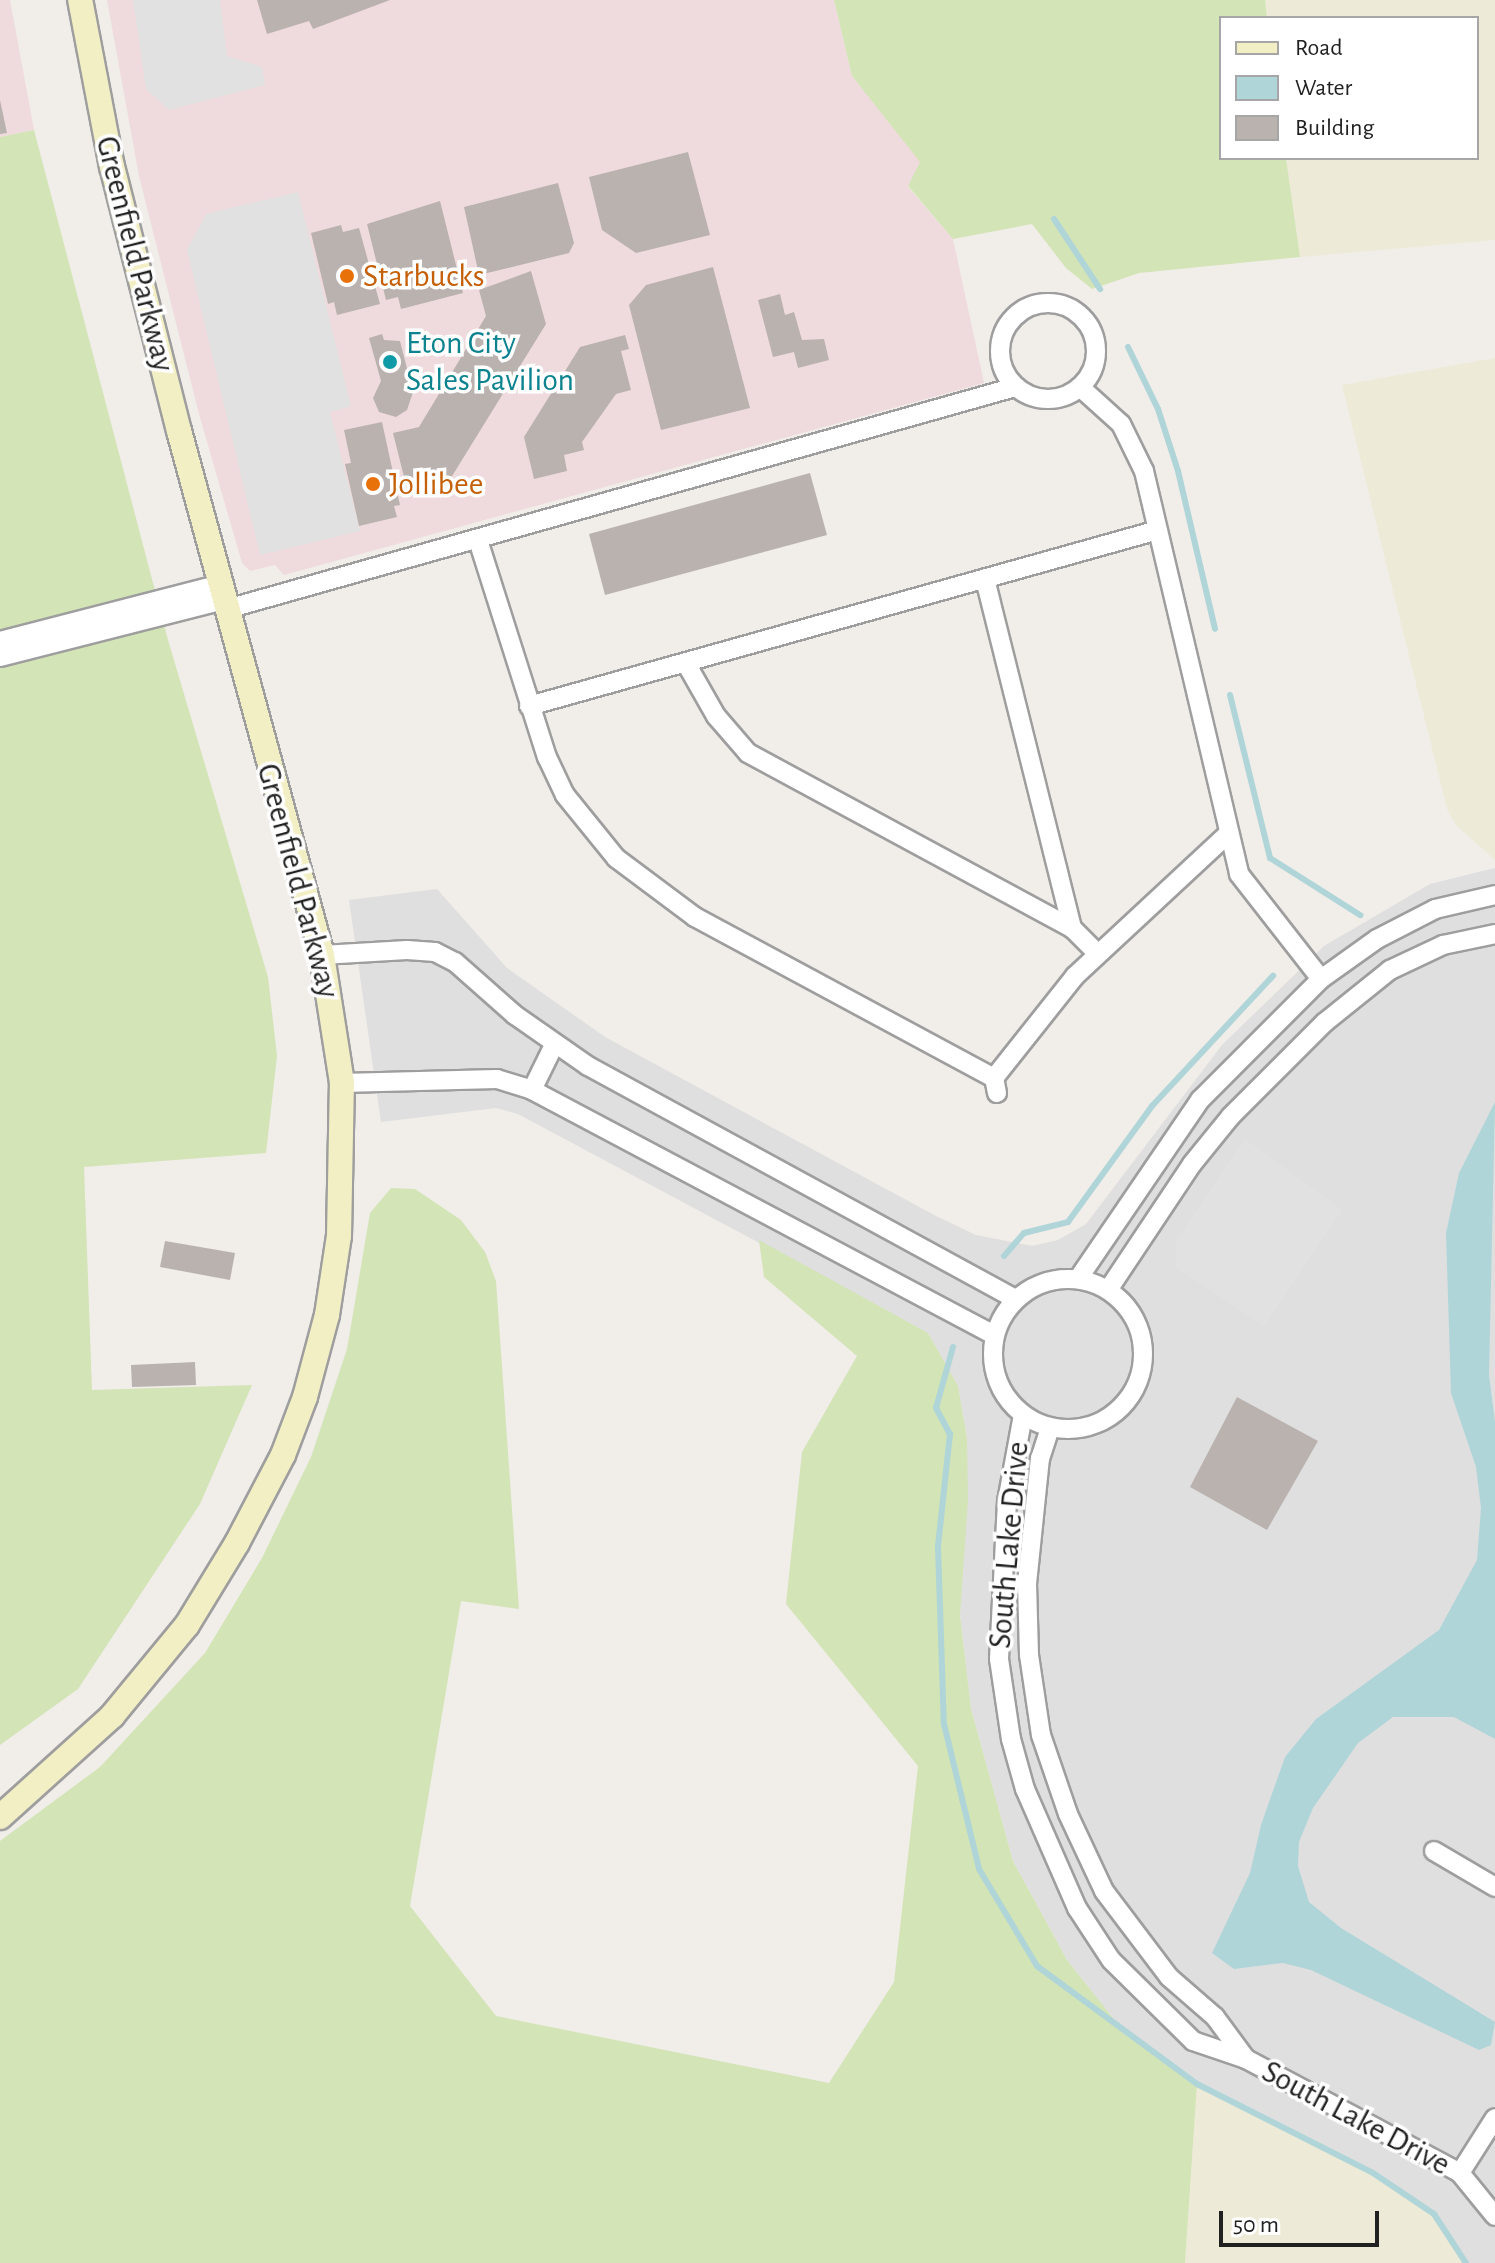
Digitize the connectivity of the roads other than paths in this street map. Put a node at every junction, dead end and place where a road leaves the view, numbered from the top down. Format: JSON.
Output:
{"nodes":[{"id":1,"x":80,"y":0,"type":"edge"},
{"id":2,"x":1015,"y":387,"type":"junction"},
{"id":3,"x":1080,"y":387,"type":"junction"},
{"id":4,"x":1158,"y":530,"type":"junction"},
{"id":5,"x":478,"y":540,"type":"junction"},
{"id":6,"x":985,"y":579,"type":"junction"},
{"id":7,"x":224,"y":598,"type":"junction"},
{"id":8,"x":0,"y":641,"type":"edge"},
{"id":9,"x":0,"y":657,"type":"edge"},
{"id":10,"x":687,"y":665,"type":"junction"},
{"id":11,"x":529,"y":706,"type":"junction"},
{"id":12,"x":1228,"y":834,"type":"junction"},
{"id":13,"x":1495,"y":895,"type":"edge"},
{"id":14,"x":1072,"y":928,"type":"junction"},
{"id":15,"x":1495,"y":934,"type":"edge"},
{"id":16,"x":1096,"y":952,"type":"junction"},
{"id":17,"x":322,"y":955,"type":"junction"},
{"id":18,"x":1321,"y":979,"type":"junction"},
{"id":19,"x":554,"y":1045,"type":"junction"},
{"id":20,"x":342,"y":1083,"type":"junction"},
{"id":21,"x":532,"y":1090,"type":"junction"},
{"id":22,"x":1078,"y":1279,"type":"junction"},
{"id":23,"x":1108,"y":1290,"type":"junction"},
{"id":24,"x":1016,"y":1299,"type":"junction"},
{"id":25,"x":994,"y":1335,"type":"junction"},
{"id":26,"x":1023,"y":1415,"type":"junction"},
{"id":27,"x":1050,"y":1428,"type":"junction"},
{"id":28,"x":0,"y":1817,"type":"edge"},
{"id":29,"x":1434,"y":1851,"type":"dead end"},
{"id":30,"x":1495,"y":1887,"type":"edge"},
{"id":31,"x":1246,"y":2059,"type":"junction"},
{"id":32,"x":1495,"y":2118,"type":"edge"},
{"id":33,"x":1460,"y":2173,"type":"junction"},
{"id":34,"x":1495,"y":2216,"type":"edge"}],
"edges":[{"from":1,"to":7,"type":"main road","name":"Greenfield Parkway"},
{"from":2,"to":3,"type":"street"},
{"from":2,"to":3,"type":"street"},
{"from":2,"to":5,"type":"street"},
{"from":3,"to":4,"type":"street"},
{"from":4,"to":6,"type":"street"},
{"from":4,"to":12,"type":"street"},
{"from":5,"to":7,"type":"street"},
{"from":5,"to":11,"type":"street"},
{"from":6,"to":10,"type":"street"},
{"from":6,"to":14,"type":"street"},
{"from":7,"to":8,"type":"street"},
{"from":7,"to":9,"type":"street"},
{"from":7,"to":17,"type":"main road","name":"Greenfield Parkway"},
{"from":10,"to":11,"type":"street"},
{"from":10,"to":14,"type":"street"},
{"from":11,"to":16,"type":"street"},
{"from":12,"to":16,"type":"street"},
{"from":12,"to":18,"type":"street"},
{"from":13,"to":18,"type":"street"},
{"from":14,"to":16,"type":"street"},
{"from":15,"to":23,"type":"street"},
{"from":17,"to":19,"type":"street"},
{"from":17,"to":20,"type":"main road","name":"Greenfield Parkway"},
{"from":18,"to":22,"type":"street"},
{"from":19,"to":21,"type":"street"},
{"from":19,"to":24,"type":"street"},
{"from":20,"to":21,"type":"street"},
{"from":20,"to":28,"type":"main road","name":"Greenfield Parkway"},
{"from":21,"to":25,"type":"street"},
{"from":22,"to":23,"type":"street"},
{"from":22,"to":24,"type":"street"},
{"from":23,"to":27,"type":"street"},
{"from":24,"to":25,"type":"street"},
{"from":25,"to":26,"type":"street"},
{"from":26,"to":27,"type":"street"},
{"from":26,"to":31,"type":"street","name":"South Lake Drive"},
{"from":27,"to":31,"type":"street","name":"South Lake Drive"},
{"from":29,"to":30,"type":"street"},
{"from":31,"to":33,"type":"street","name":"South Lake Drive"},
{"from":32,"to":33,"type":"street"},
{"from":33,"to":34,"type":"street","name":"South Lake Drive"}]}
